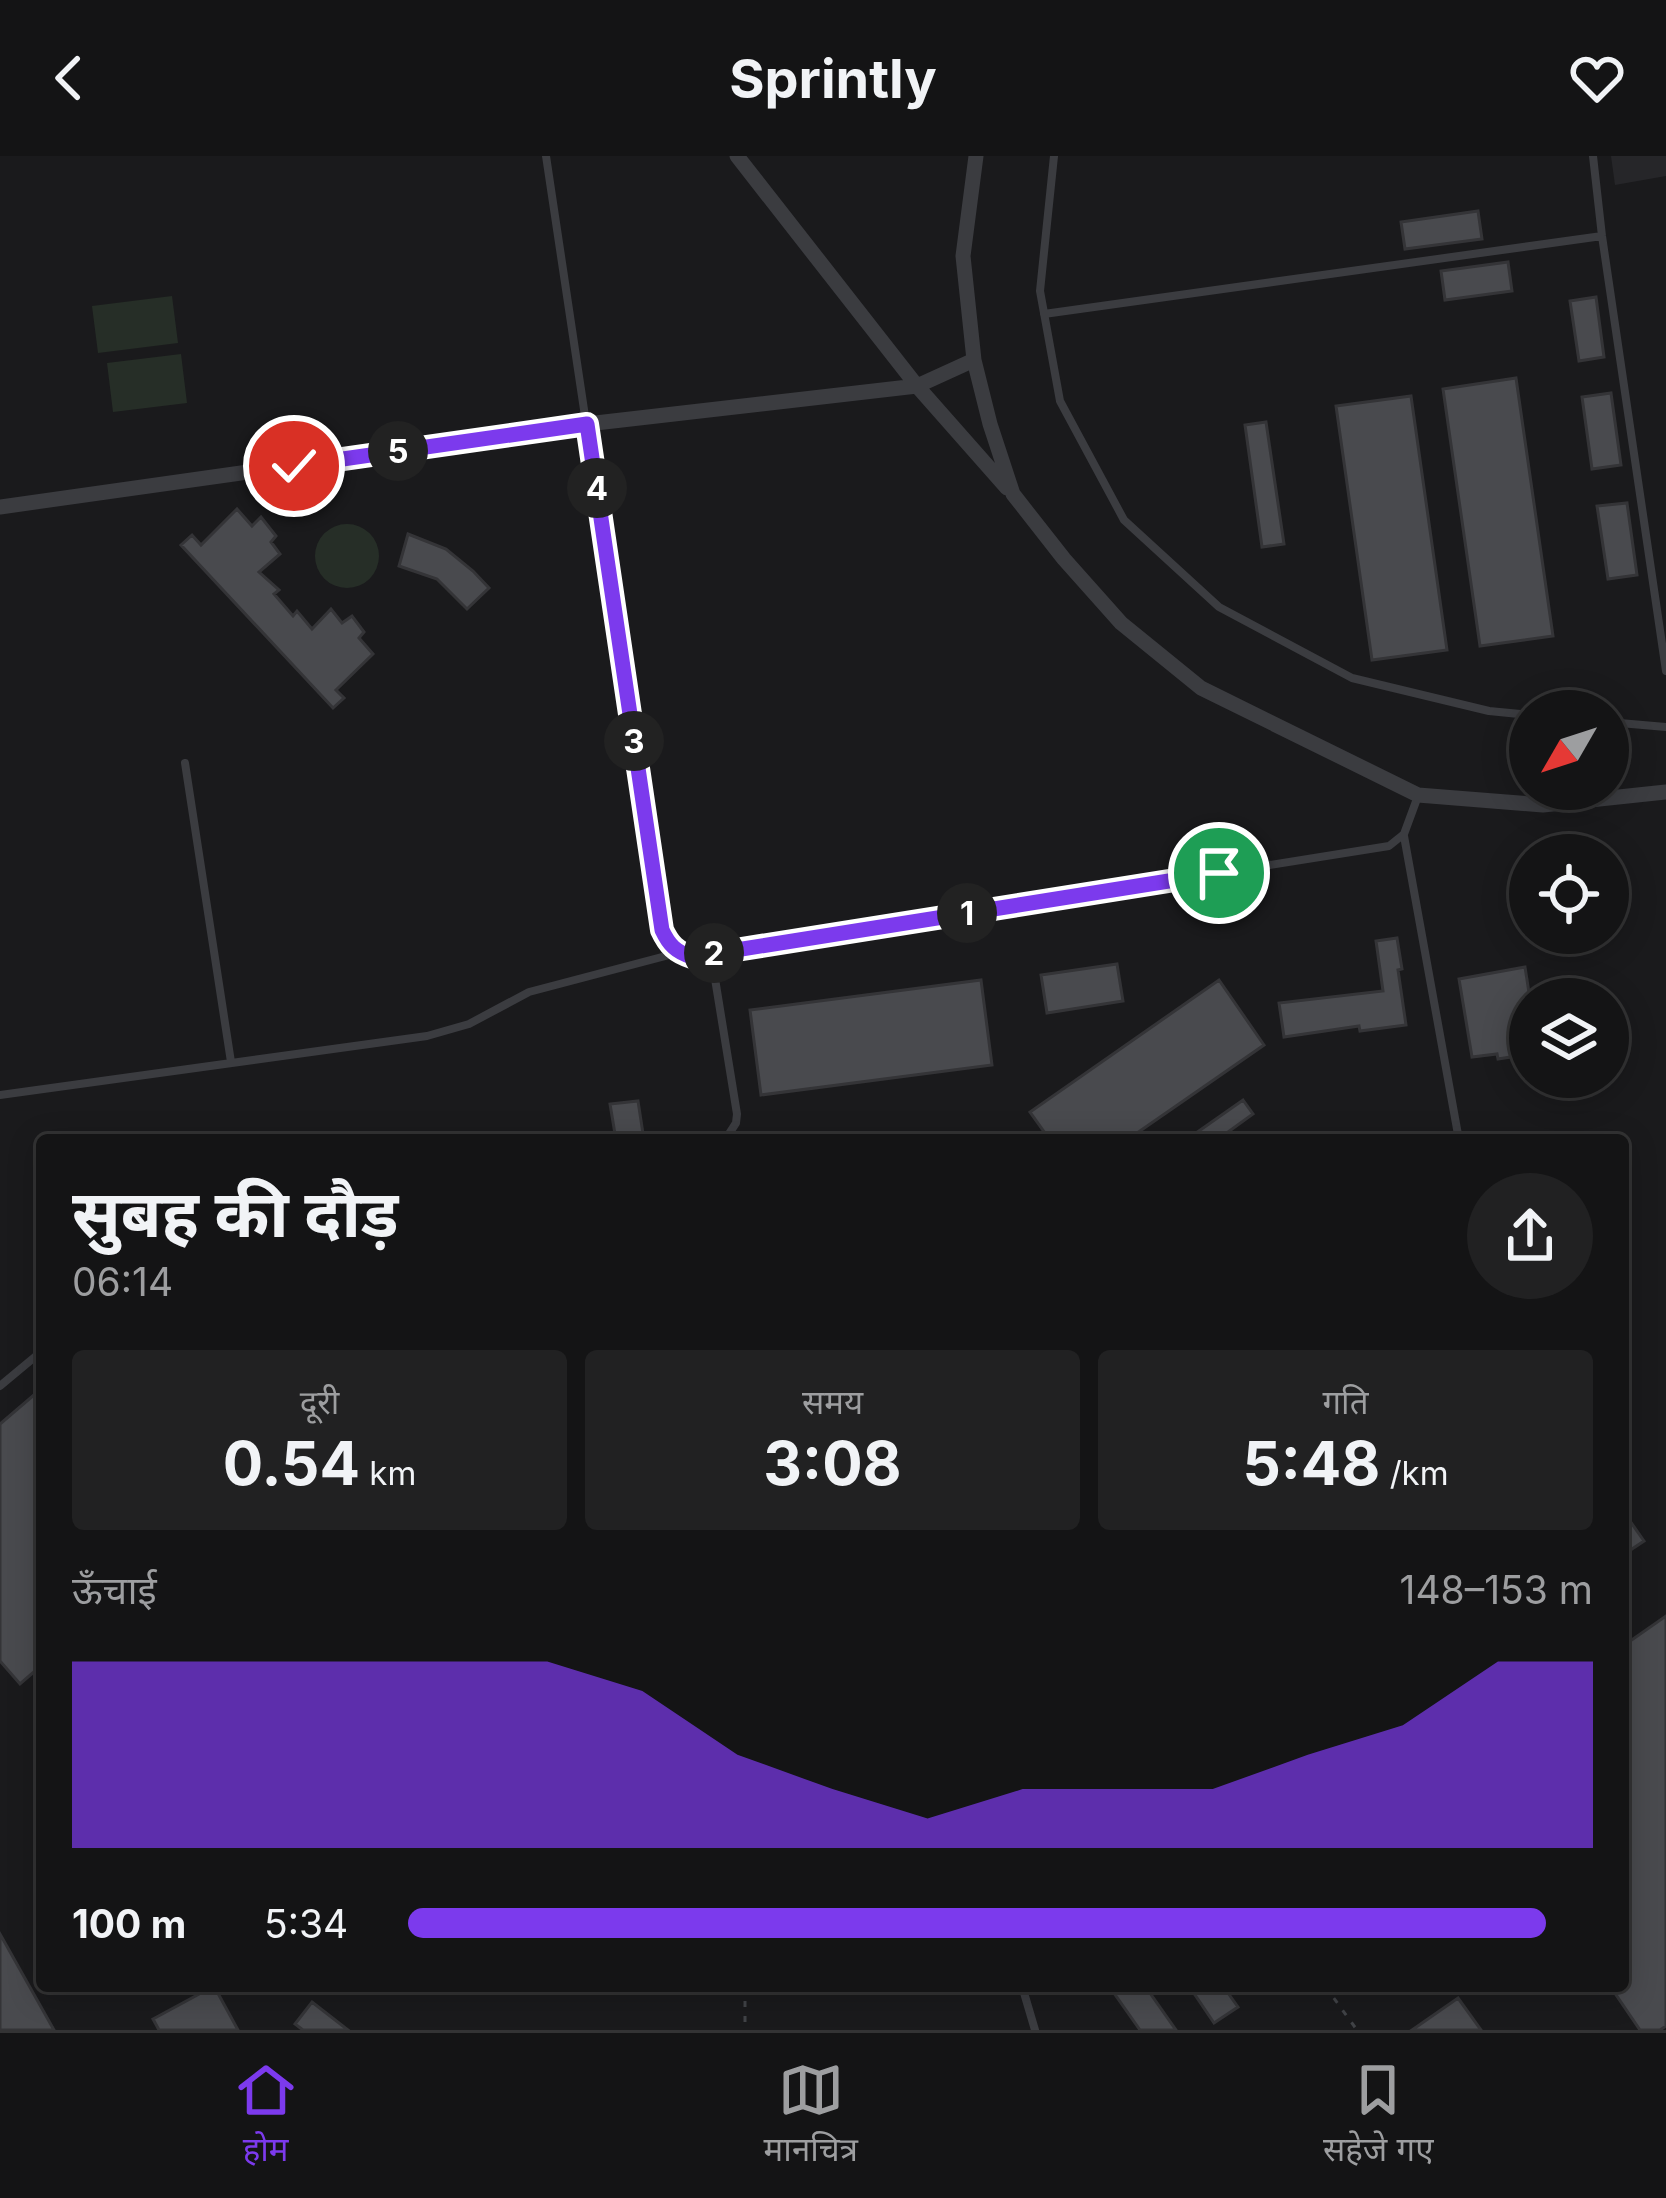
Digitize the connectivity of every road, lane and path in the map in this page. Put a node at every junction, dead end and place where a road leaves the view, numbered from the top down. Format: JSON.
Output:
{"nodes":[{"id":1,"x":546,"y":156,"type":"edge"},
{"id":2,"x":737,"y":156,"type":"edge"},
{"id":3,"x":976,"y":156,"type":"edge"},
{"id":4,"x":1054,"y":156,"type":"edge"},
{"id":5,"x":1593,"y":156,"type":"edge"},
{"id":6,"x":1602,"y":236,"type":"junction"},
{"id":7,"x":1044,"y":314,"type":"junction"},
{"id":8,"x":974,"y":360,"type":"junction"},
{"id":9,"x":916,"y":386,"type":"junction"},
{"id":10,"x":587,"y":424,"type":"junction"},
{"id":11,"x":1013,"y":494,"type":"junction"},
{"id":12,"x":0,"y":507,"type":"edge"},
{"id":13,"x":1666,"y":671,"type":"edge"},
{"id":14,"x":1509,"y":713,"type":"edge"},
{"id":15,"x":1629,"y":724,"type":"edge"},
{"id":16,"x":1666,"y":727,"type":"edge"},
{"id":17,"x":185,"y":763,"type":"dead end"},
{"id":18,"x":1666,"y":792,"type":"edge"},
{"id":19,"x":1418,"y":795,"type":"junction"},
{"id":20,"x":1404,"y":834,"type":"junction"},
{"id":21,"x":679,"y":953,"type":"junction"},
{"id":22,"x":711,"y":954,"type":"junction"},
{"id":23,"x":231,"y":1062,"type":"junction"},
{"id":24,"x":0,"y":1096,"type":"edge"},
{"id":25,"x":729,"y":1134,"type":"edge"},
{"id":26,"x":1458,"y":1134,"type":"edge"},
{"id":27,"x":36,"y":1356,"type":"edge"},
{"id":28,"x":0,"y":1386,"type":"edge"},
{"id":29,"x":745,"y":1992,"type":"edge"},
{"id":30,"x":1024,"y":1992,"type":"edge"},
{"id":31,"x":1329,"y":1992,"type":"edge"},
{"id":32,"x":745,"y":2030,"type":"edge"},
{"id":33,"x":1035,"y":2030,"type":"edge"},
{"id":34,"x":1357,"y":2030,"type":"edge"}],
"edges":[{"from":1,"to":10,"type":"lane"},
{"from":2,"to":9,"type":"street"},
{"from":3,"to":8,"type":"street"},
{"from":4,"to":7,"type":"lane"},
{"from":5,"to":6,"type":"lane"},
{"from":6,"to":7,"type":"lane"},
{"from":6,"to":13,"type":"lane"},
{"from":7,"to":14,"type":"lane"},
{"from":8,"to":9,"type":"street"},
{"from":8,"to":11,"type":"street"},
{"from":9,"to":10,"type":"street"},
{"from":9,"to":11,"type":"street"},
{"from":10,"to":12,"type":"street"},
{"from":10,"to":21,"type":"lane"},
{"from":11,"to":19,"type":"street"},
{"from":15,"to":16,"type":"lane"},
{"from":17,"to":23,"type":"lane"},
{"from":18,"to":19,"type":"street"},
{"from":19,"to":20,"type":"lane"},
{"from":20,"to":22,"type":"lane"},
{"from":20,"to":26,"type":"lane"},
{"from":21,"to":22,"type":"lane"},
{"from":21,"to":23,"type":"lane"},
{"from":22,"to":25,"type":"lane"},
{"from":23,"to":24,"type":"lane"},
{"from":27,"to":28,"type":"lane"},
{"from":29,"to":32,"type":"path"},
{"from":30,"to":33,"type":"lane"},
{"from":31,"to":34,"type":"path"}]}
